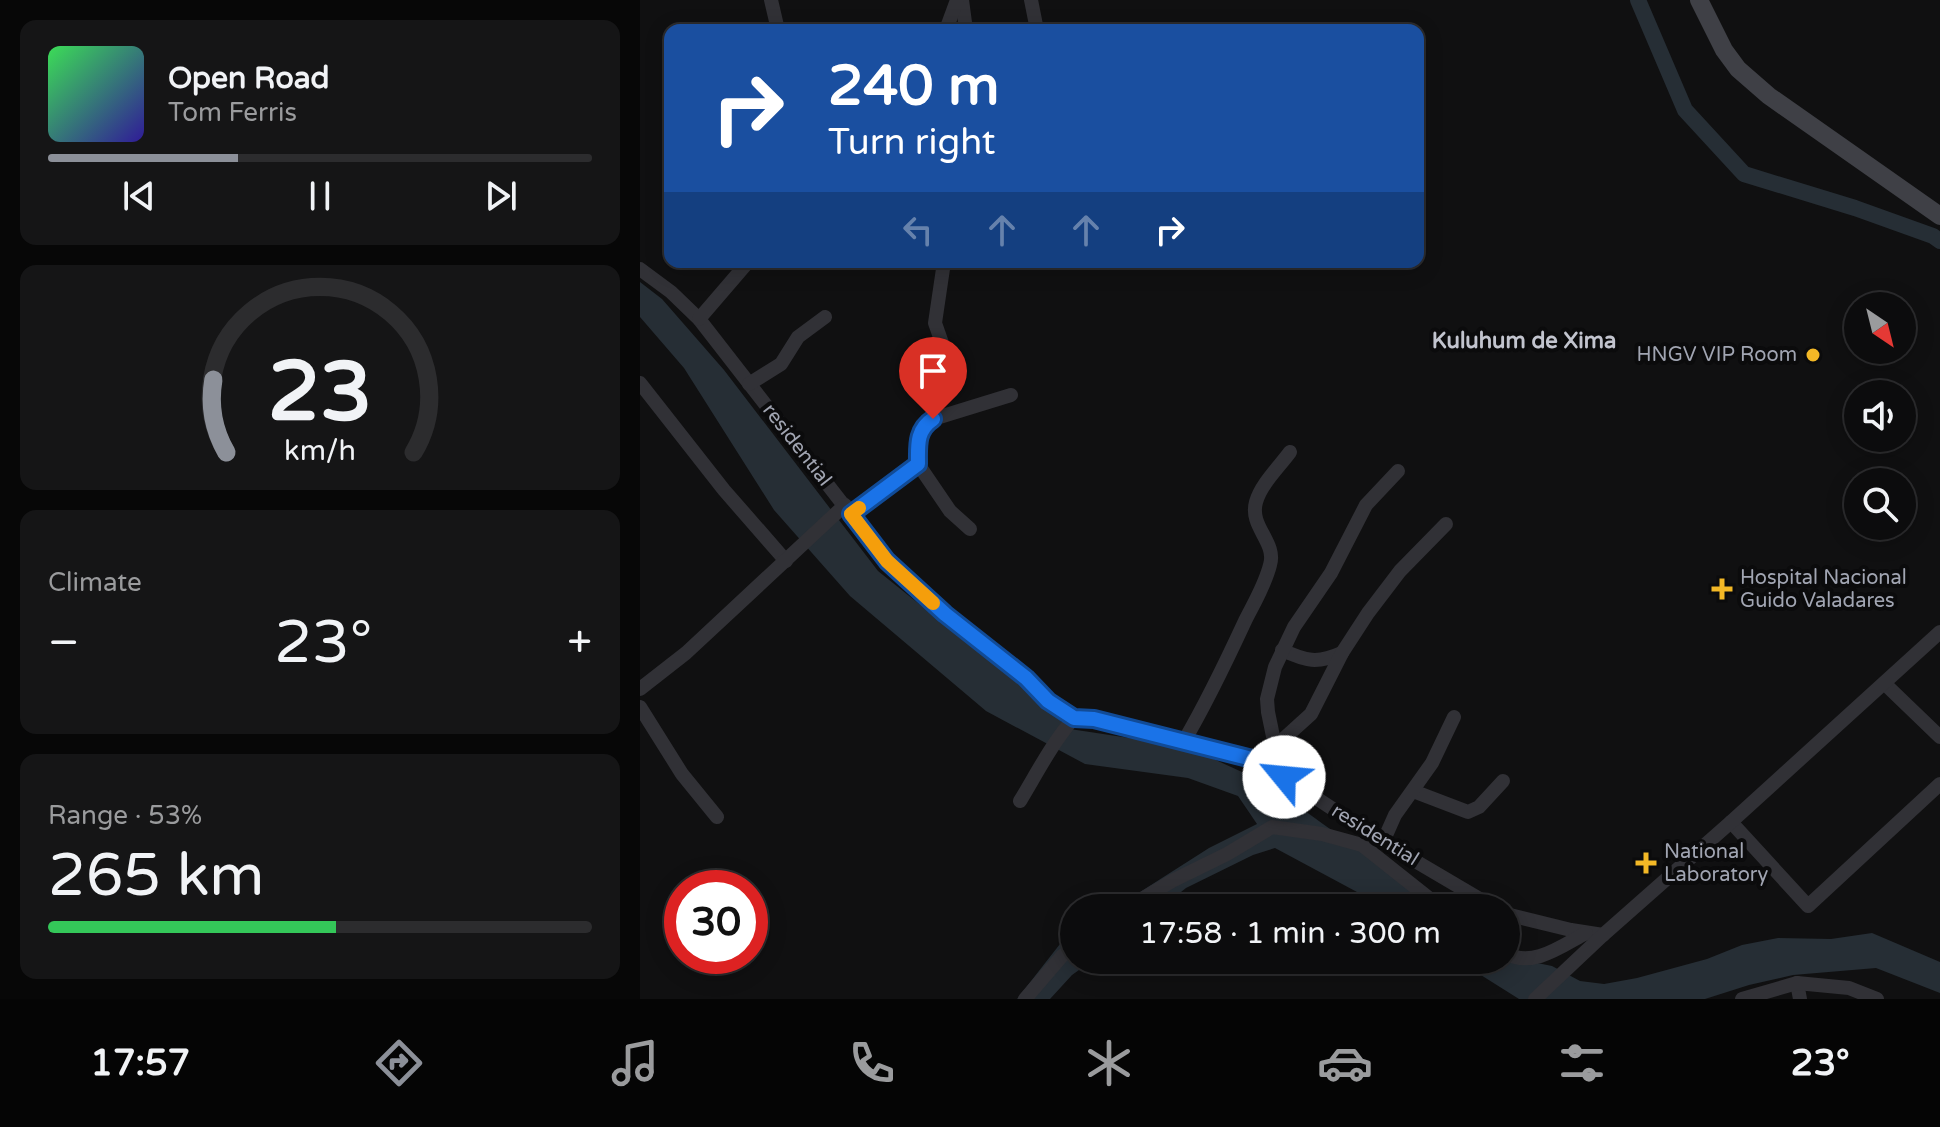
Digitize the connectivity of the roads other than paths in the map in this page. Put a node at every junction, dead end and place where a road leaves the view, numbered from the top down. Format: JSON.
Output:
{"nodes":[{"id":1,"x":771,"y":0,"type":"edge"},
{"id":2,"x":960,"y":0,"type":"edge"},
{"id":3,"x":1031,"y":0,"type":"edge"},
{"id":4,"x":1699,"y":0,"type":"edge"},
{"id":5,"x":777,"y":24,"type":"edge"},
{"id":6,"x":949,"y":24,"type":"edge"},
{"id":7,"x":965,"y":24,"type":"edge"},
{"id":8,"x":1036,"y":24,"type":"edge"},
{"id":9,"x":1940,"y":216,"type":"edge"},
{"id":10,"x":743,"y":268,"type":"edge"},
{"id":11,"x":943,"y":268,"type":"edge"},
{"id":12,"x":640,"y":269,"type":"edge"},
{"id":13,"x":825,"y":317,"type":"dead end"},
{"id":14,"x":699,"y":319,"type":"junction"},
{"id":15,"x":949,"y":363,"type":"dead end"},
{"id":16,"x":640,"y":383,"type":"edge"},
{"id":17,"x":749,"y":384,"type":"junction"},
{"id":18,"x":1011,"y":395,"type":"dead end"},
{"id":19,"x":1290,"y":452,"type":"dead end"},
{"id":20,"x":918,"y":464,"type":"junction"},
{"id":21,"x":1398,"y":471,"type":"dead end"},
{"id":22,"x":844,"y":510,"type":"junction"},
{"id":23,"x":1446,"y":524,"type":"dead end"},
{"id":24,"x":970,"y":529,"type":"dead end"},
{"id":25,"x":791,"y":556,"type":"junction"},
{"id":26,"x":1940,"y":632,"type":"edge"},
{"id":27,"x":1282,"y":650,"type":"junction"},
{"id":28,"x":1342,"y":653,"type":"junction"},
{"id":29,"x":1885,"y":684,"type":"junction"},
{"id":30,"x":640,"y":689,"type":"edge"},
{"id":31,"x":640,"y":707,"type":"edge"},
{"id":32,"x":1454,"y":717,"type":"dead end"},
{"id":33,"x":1074,"y":718,"type":"junction"},
{"id":34,"x":1940,"y":737,"type":"edge"},
{"id":35,"x":1184,"y":741,"type":"junction"},
{"id":36,"x":1275,"y":746,"type":"junction"},
{"id":37,"x":1260,"y":761,"type":"junction"},
{"id":38,"x":1503,"y":781,"type":"dead end"},
{"id":39,"x":1940,"y":784,"type":"edge"},
{"id":40,"x":1413,"y":791,"type":"junction"},
{"id":41,"x":1020,"y":801,"type":"dead end"},
{"id":42,"x":717,"y":817,"type":"dead end"},
{"id":43,"x":1731,"y":822,"type":"junction"},
{"id":44,"x":1383,"y":842,"type":"junction"},
{"id":45,"x":1150,"y":894,"type":"edge"},
{"id":46,"x":1425,"y":894,"type":"edge"},
{"id":47,"x":1471,"y":894,"type":"edge"},
{"id":48,"x":1520,"y":917,"type":"edge"},
{"id":49,"x":1587,"y":932,"type":"junction"},
{"id":50,"x":1603,"y":935,"type":"junction"},
{"id":51,"x":1060,"y":958,"type":"edge"},
{"id":52,"x":1520,"y":958,"type":"edge"},
{"id":53,"x":1797,"y":983,"type":"junction"},
{"id":54,"x":1025,"y":999,"type":"edge"},
{"id":55,"x":1535,"y":999,"type":"edge"},
{"id":56,"x":1742,"y":999,"type":"edge"},
{"id":57,"x":1800,"y":999,"type":"edge"},
{"id":58,"x":1877,"y":999,"type":"edge"}],
"edges":[{"from":1,"to":5,"type":"street"},
{"from":2,"to":6,"type":"street"},
{"from":2,"to":7,"type":"street"},
{"from":3,"to":8,"type":"street"},
{"from":4,"to":9,"type":"main road"},
{"from":10,"to":14,"type":"street"},
{"from":11,"to":15,"type":"street"},
{"from":12,"to":14,"type":"street","name":"residential"},
{"from":13,"to":17,"type":"street"},
{"from":14,"to":17,"type":"street","name":"residential"},
{"from":16,"to":25,"type":"street"},
{"from":17,"to":22,"type":"street","name":"residential"},
{"from":18,"to":20,"type":"street"},
{"from":19,"to":35,"type":"street"},
{"from":20,"to":22,"type":"street"},
{"from":20,"to":24,"type":"street"},
{"from":21,"to":27,"type":"street"},
{"from":22,"to":25,"type":"street"},
{"from":22,"to":33,"type":"street","name":"residential"},
{"from":23,"to":28,"type":"street"},
{"from":25,"to":30,"type":"street"},
{"from":26,"to":29,"type":"street"},
{"from":27,"to":28,"type":"street"},
{"from":27,"to":36,"type":"street"},
{"from":28,"to":36,"type":"street"},
{"from":29,"to":34,"type":"street"},
{"from":29,"to":43,"type":"street"},
{"from":31,"to":42,"type":"street"},
{"from":32,"to":40,"type":"street"},
{"from":33,"to":35,"type":"street","name":"residential"},
{"from":33,"to":41,"type":"street"},
{"from":35,"to":37,"type":"street","name":"residential"},
{"from":36,"to":37,"type":"street"},
{"from":37,"to":44,"type":"street","name":"residential"},
{"from":38,"to":40,"type":"street"},
{"from":39,"to":43,"type":"street"},
{"from":40,"to":44,"type":"street"},
{"from":43,"to":50,"type":"street"},
{"from":44,"to":47,"type":"street","name":"residential"},
{"from":45,"to":46,"type":"street"},
{"from":48,"to":49,"type":"street"},
{"from":49,"to":50,"type":"street"},
{"from":49,"to":52,"type":"street"},
{"from":50,"to":55,"type":"street"},
{"from":51,"to":54,"type":"street"},
{"from":53,"to":56,"type":"street"},
{"from":53,"to":57,"type":"street"},
{"from":53,"to":58,"type":"street"}]}
